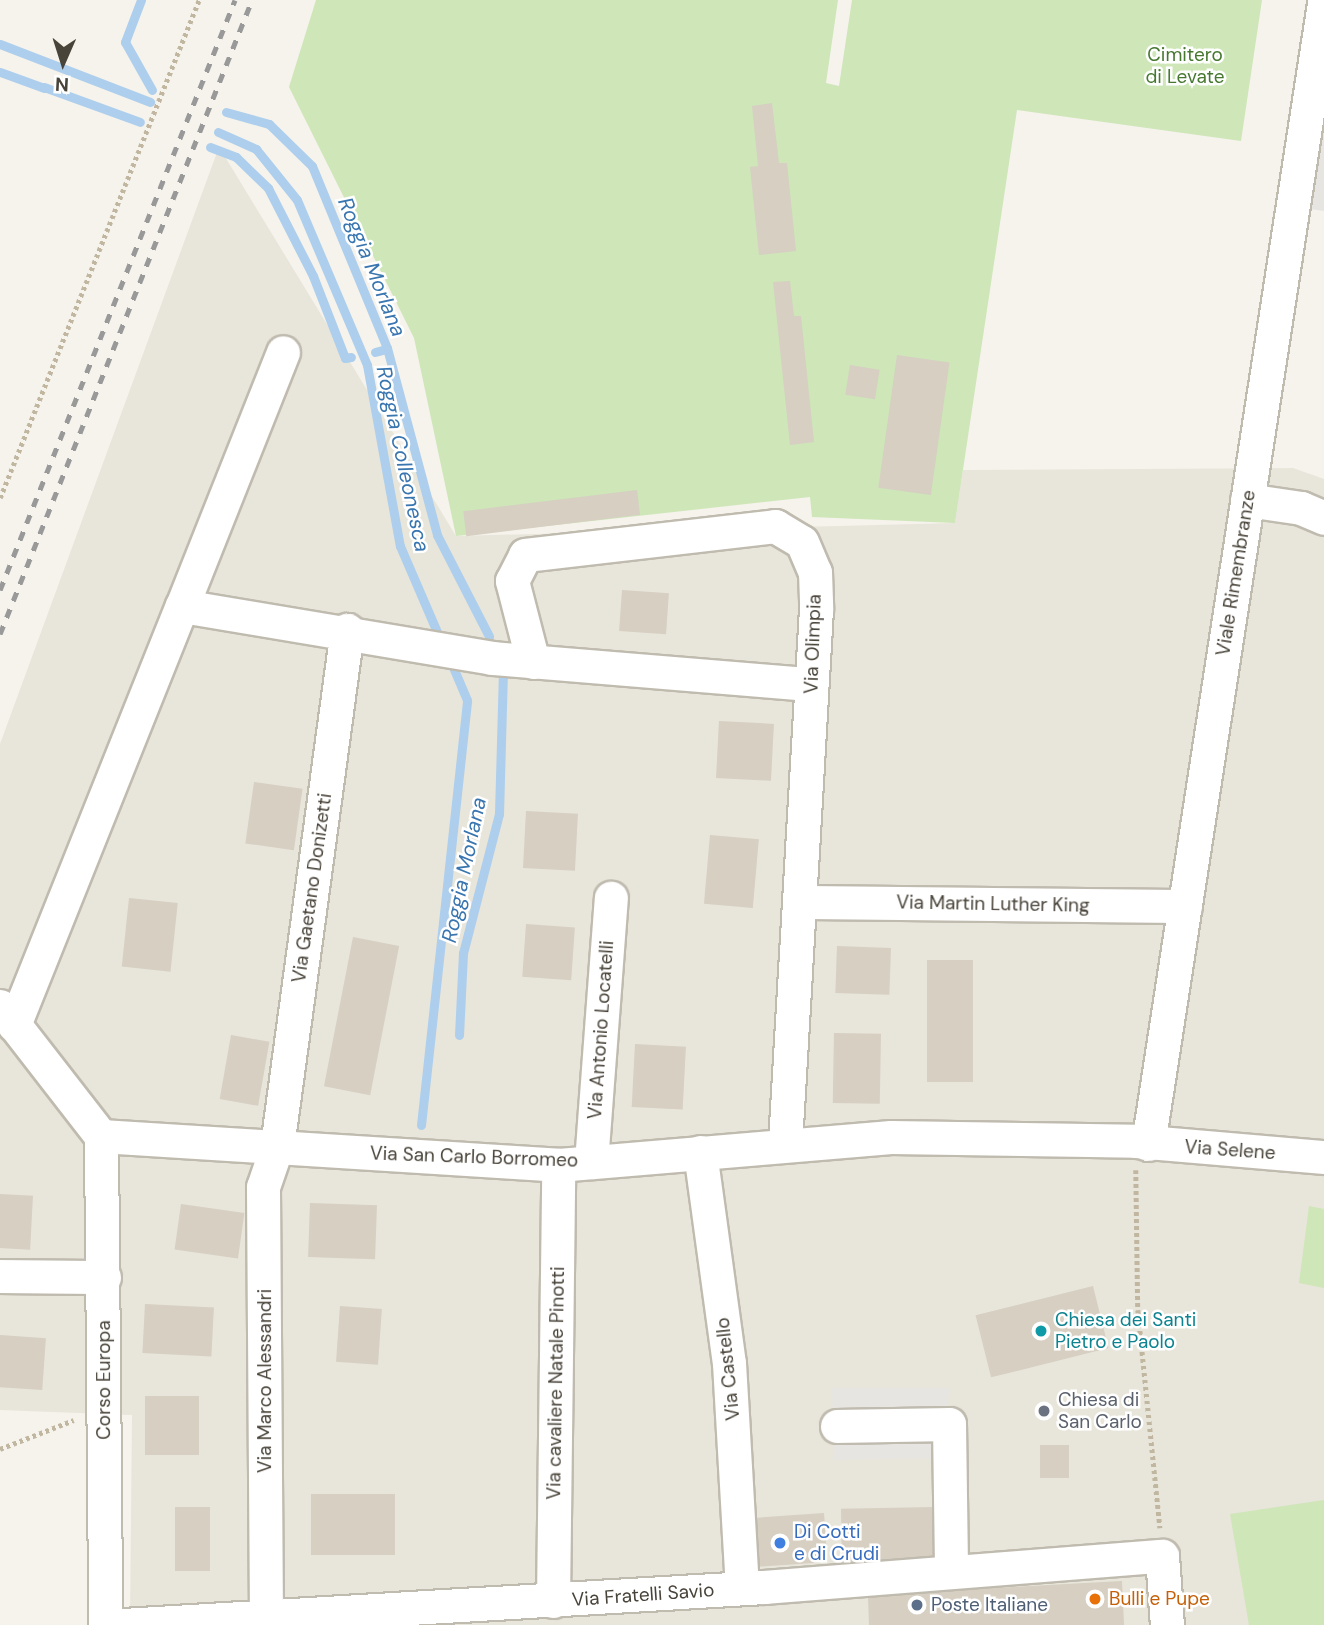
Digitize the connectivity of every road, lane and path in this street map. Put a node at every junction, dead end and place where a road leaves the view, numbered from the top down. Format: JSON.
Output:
{"nodes":[{"id":1,"x":199,"y":0,"type":"edge"},
{"id":2,"x":1324,"y":3,"type":"edge"},
{"id":3,"x":284,"y":352,"type":"dead end"},
{"id":4,"x":0,"y":499,"type":"edge"},
{"id":5,"x":1247,"y":500,"type":"junction"},
{"id":6,"x":1324,"y":518,"type":"edge"},
{"id":7,"x":182,"y":606,"type":"junction"},
{"id":8,"x":347,"y":630,"type":"junction"},
{"id":9,"x":533,"y":662,"type":"junction"},
{"id":10,"x":811,"y":684,"type":"junction"},
{"id":11,"x":611,"y":898,"type":"dead end"},
{"id":12,"x":801,"y":902,"type":"junction"},
{"id":13,"x":1185,"y":906,"type":"junction"},
{"id":14,"x":7,"y":1016,"type":"edge"},
{"id":15,"x":101,"y":1136,"type":"junction"},
{"id":16,"x":1142,"y":1142,"type":"junction"},
{"id":17,"x":785,"y":1144,"type":"junction"},
{"id":18,"x":277,"y":1146,"type":"junction"},
{"id":19,"x":700,"y":1152,"type":"junction"},
{"id":20,"x":1324,"y":1157,"type":"edge"},
{"id":21,"x":591,"y":1162,"type":"junction"},
{"id":22,"x":558,"y":1165,"type":"junction"},
{"id":23,"x":0,"y":1276,"type":"edge"},
{"id":24,"x":104,"y":1277,"type":"junction"},
{"id":25,"x":104,"y":1408,"type":"junction"},
{"id":26,"x":837,"y":1426,"type":"dead end"},
{"id":27,"x":0,"y":1448,"type":"edge"},
{"id":28,"x":1162,"y":1556,"type":"junction"},
{"id":29,"x":951,"y":1570,"type":"junction"},
{"id":30,"x":742,"y":1588,"type":"junction"},
{"id":31,"x":553,"y":1601,"type":"junction"},
{"id":32,"x":409,"y":1616,"type":"edge"},
{"id":33,"x":266,"y":1619,"type":"junction"},
{"id":34,"x":105,"y":1625,"type":"edge"},
{"id":35,"x":123,"y":1625,"type":"edge"},
{"id":36,"x":1167,"y":1625,"type":"edge"}],
"edges":[{"from":1,"to":4,"type":"path"},
{"from":2,"to":5,"type":"street","name":"Viale Rimembranze"},
{"from":3,"to":7,"type":"street"},
{"from":5,"to":6,"type":"street"},
{"from":5,"to":13,"type":"street","name":"Viale Rimembranze"},
{"from":7,"to":8,"type":"street"},
{"from":7,"to":14,"type":"street"},
{"from":8,"to":9,"type":"street"},
{"from":8,"to":18,"type":"street","name":"Via Gaetano Donizetti"},
{"from":9,"to":10,"type":"street"},
{"from":9,"to":10,"type":"street","name":"Via Olimpia"},
{"from":10,"to":12,"type":"street","name":"Via Olimpia"},
{"from":11,"to":21,"type":"street","name":"Via Antonio Locatelli"},
{"from":12,"to":13,"type":"street","name":"Via Martin Luther King"},
{"from":12,"to":17,"type":"street","name":"Via Olimpia"},
{"from":13,"to":16,"type":"street","name":"Viale Rimembranze"},
{"from":14,"to":15,"type":"street"},
{"from":15,"to":18,"type":"street","name":"Via San Carlo Borromeo"},
{"from":15,"to":24,"type":"street","name":"Corso Europa"},
{"from":16,"to":17,"type":"street","name":"Via San Carlo Borromeo"},
{"from":16,"to":20,"type":"street","name":"Via Selene"},
{"from":16,"to":28,"type":"path"},
{"from":17,"to":19,"type":"street","name":"Via San Carlo Borromeo"},
{"from":18,"to":22,"type":"street","name":"Via San Carlo Borromeo"},
{"from":18,"to":33,"type":"street","name":"Via Marco Alessandri"},
{"from":19,"to":21,"type":"street","name":"Via San Carlo Borromeo"},
{"from":19,"to":30,"type":"street","name":"Via Castello"},
{"from":21,"to":22,"type":"street","name":"Via San Carlo Borromeo"},
{"from":22,"to":31,"type":"street","name":"Via cavaliere Natale Pinotti"},
{"from":23,"to":24,"type":"street"},
{"from":24,"to":25,"type":"street","name":"Corso Europa"},
{"from":25,"to":27,"type":"path"},
{"from":25,"to":34,"type":"street","name":"Corso Europa"},
{"from":26,"to":29,"type":"street"},
{"from":28,"to":29,"type":"street","name":"Via Fratelli Savio"},
{"from":28,"to":36,"type":"street"},
{"from":29,"to":30,"type":"street","name":"Via Fratelli Savio"},
{"from":30,"to":31,"type":"street","name":"Via Fratelli Savio"},
{"from":31,"to":32,"type":"street","name":"Via Fratelli Savio"},
{"from":32,"to":33,"type":"street","name":"Via Fratelli Savio"},
{"from":33,"to":35,"type":"street","name":"Via Fratelli Savio"}]}
